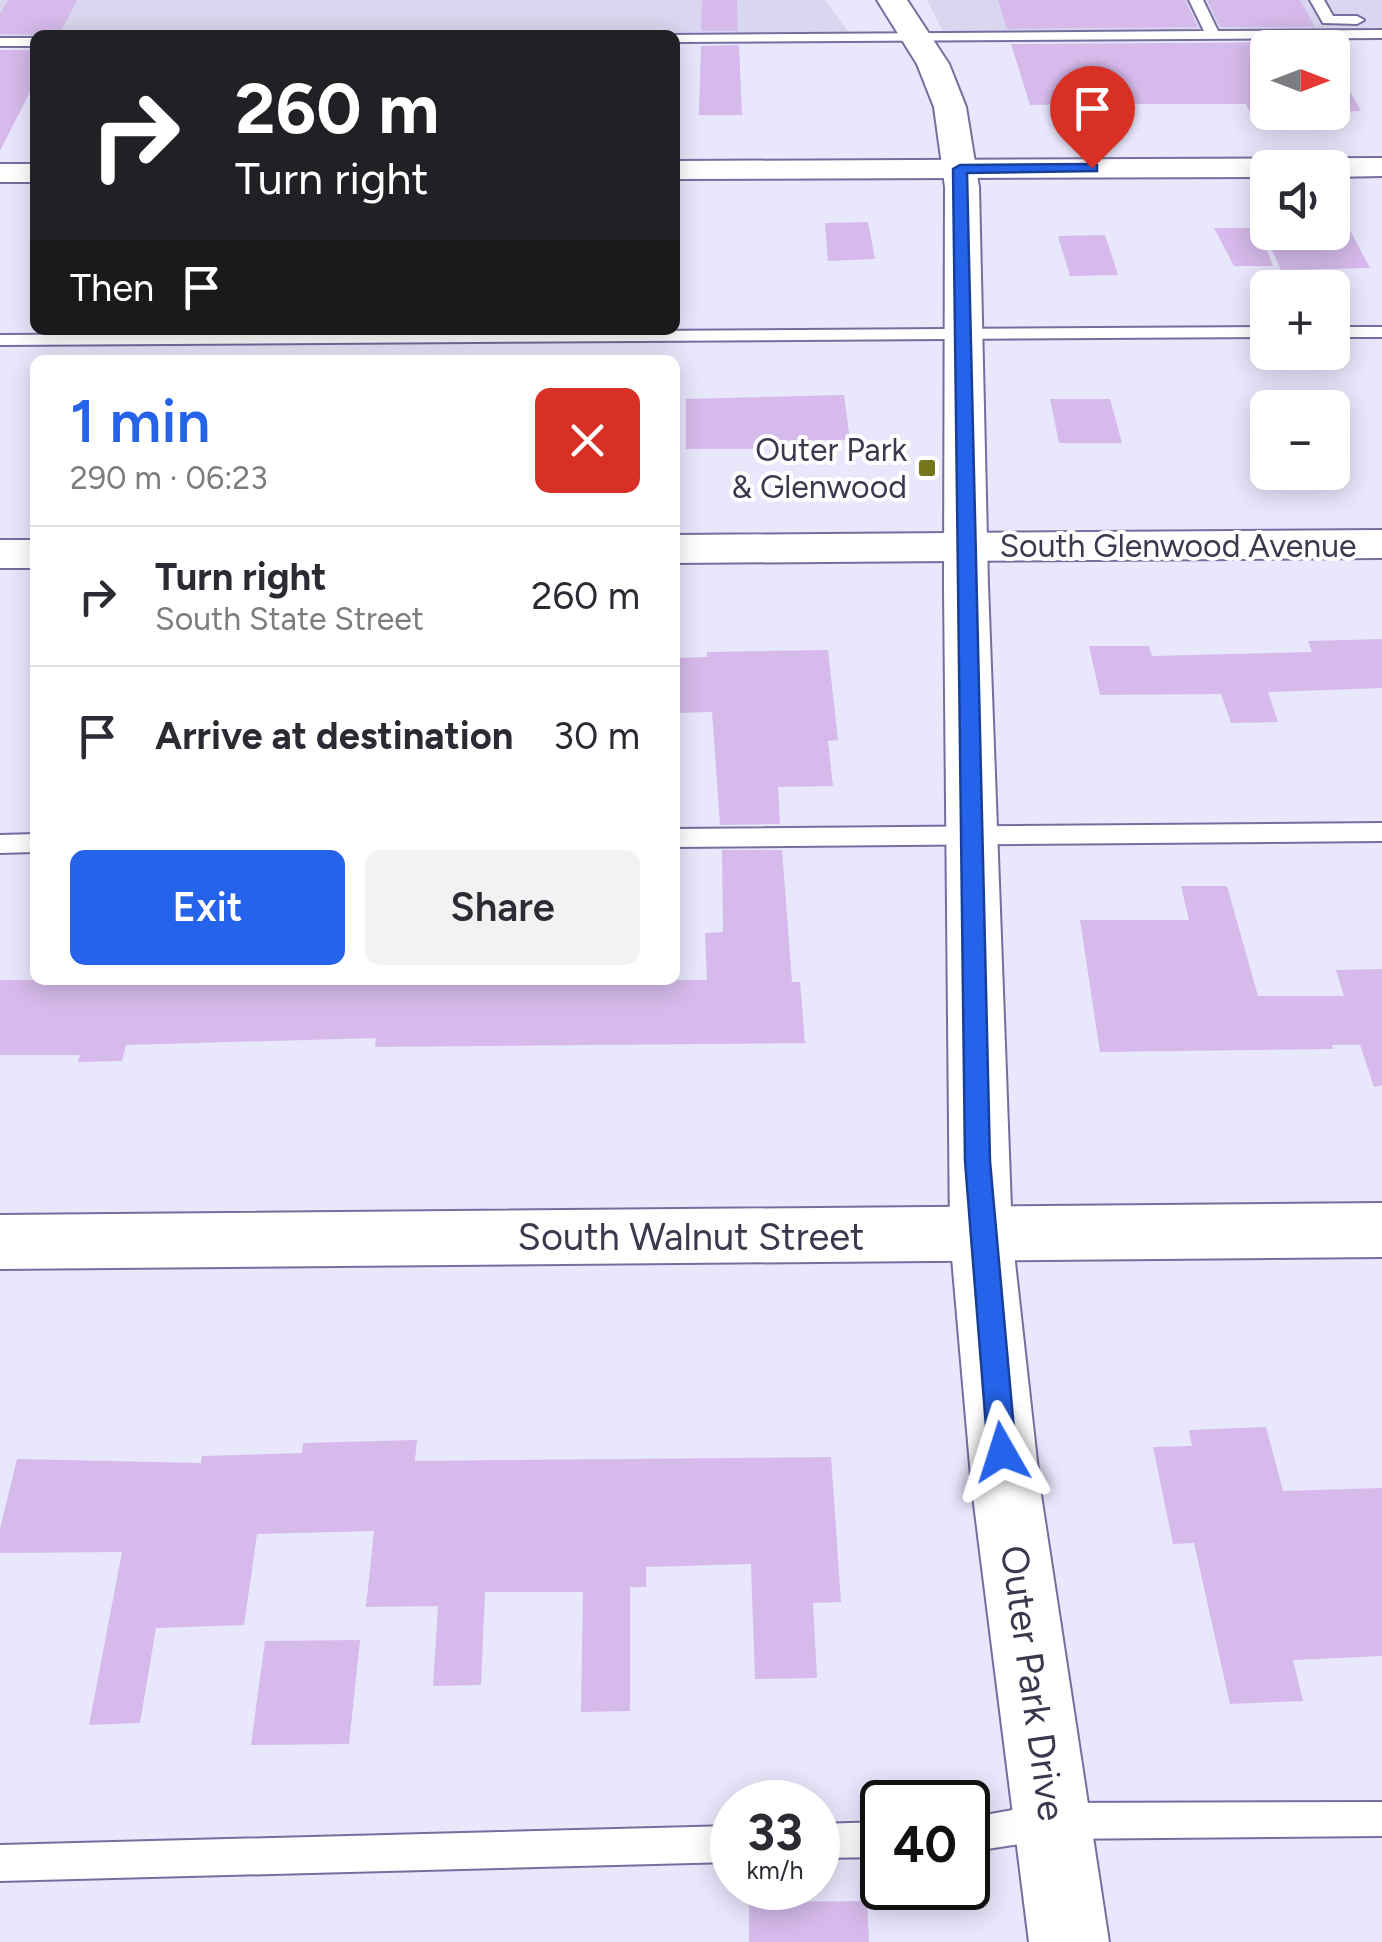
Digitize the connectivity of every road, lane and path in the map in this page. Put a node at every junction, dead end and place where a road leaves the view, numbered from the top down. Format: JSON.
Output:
{"nodes":[{"id":1,"x":892,"y":0,"type":"edge"},
{"id":2,"x":1196,"y":0,"type":"edge"},
{"id":3,"x":1316,"y":0,"type":"edge"},
{"id":4,"x":1382,"y":19,"type":"edge"},
{"id":5,"x":1331,"y":27,"type":"junction"},
{"id":6,"x":1382,"y":34,"type":"edge"},
{"id":7,"x":1213,"y":35,"type":"junction"},
{"id":8,"x":918,"y":36,"type":"junction"},
{"id":9,"x":680,"y":38,"type":"edge"},
{"id":10,"x":0,"y":42,"type":"edge"},
{"id":11,"x":30,"y":42,"type":"edge"},
{"id":12,"x":1382,"y":166,"type":"edge"},
{"id":13,"x":960,"y":169,"type":"junction"},
{"id":14,"x":680,"y":170,"type":"edge"},
{"id":15,"x":0,"y":173,"type":"edge"},
{"id":16,"x":30,"y":173,"type":"edge"},
{"id":17,"x":1250,"y":332,"type":"edge"},
{"id":18,"x":1350,"y":332,"type":"edge"},
{"id":19,"x":1382,"y":332,"type":"edge"},
{"id":20,"x":964,"y":334,"type":"junction"},
{"id":21,"x":0,"y":340,"type":"edge"},
{"id":22,"x":1382,"y":544,"type":"edge"},
{"id":23,"x":966,"y":547,"type":"junction"},
{"id":24,"x":680,"y":549,"type":"edge"},
{"id":25,"x":0,"y":554,"type":"edge"},
{"id":26,"x":30,"y":554,"type":"edge"},
{"id":27,"x":1382,"y":832,"type":"edge"},
{"id":28,"x":972,"y":835,"type":"junction"},
{"id":29,"x":680,"y":838,"type":"edge"},
{"id":30,"x":0,"y":844,"type":"edge"},
{"id":31,"x":30,"y":844,"type":"edge"},
{"id":32,"x":1382,"y":1230,"type":"edge"},
{"id":33,"x":981,"y":1234,"type":"junction"},
{"id":34,"x":0,"y":1242,"type":"edge"},
{"id":35,"x":1382,"y":1819,"type":"edge"},
{"id":36,"x":1052,"y":1821,"type":"junction"},
{"id":37,"x":990,"y":1831,"type":"edge"},
{"id":38,"x":710,"y":1845,"type":"edge"},
{"id":39,"x":0,"y":1863,"type":"edge"},
{"id":40,"x":1070,"y":1942,"type":"edge"}],
"edges":[{"from":1,"to":8,"type":"street","name":"Outer Park Drive"},
{"from":2,"to":7,"type":"lane"},
{"from":3,"to":5,"type":"lane"},
{"from":4,"to":5,"type":"lane"},
{"from":5,"to":6,"type":"lane"},
{"from":5,"to":7,"type":"lane"},
{"from":7,"to":8,"type":"lane"},
{"from":8,"to":9,"type":"lane"},
{"from":8,"to":13,"type":"street","name":"Outer Park Drive"},
{"from":10,"to":11,"type":"lane"},
{"from":12,"to":13,"type":"street"},
{"from":13,"to":14,"type":"street"},
{"from":13,"to":20,"type":"street","name":"Outer Park Drive"},
{"from":15,"to":16,"type":"street"},
{"from":17,"to":20,"type":"lane"},
{"from":18,"to":19,"type":"lane"},
{"from":20,"to":21,"type":"lane"},
{"from":20,"to":23,"type":"street","name":"Outer Park Drive"},
{"from":22,"to":23,"type":"street","name":"South Glenwood Avenue"},
{"from":23,"to":24,"type":"street","name":"South Glenwood Avenue"},
{"from":23,"to":28,"type":"street","name":"Outer Park Drive"},
{"from":25,"to":26,"type":"street"},
{"from":27,"to":28,"type":"lane"},
{"from":28,"to":29,"type":"lane"},
{"from":28,"to":33,"type":"street","name":"Outer Park Drive"},
{"from":30,"to":31,"type":"lane"},
{"from":32,"to":33,"type":"street","name":"South Walnut Street"},
{"from":33,"to":34,"type":"street","name":"South Walnut Street"},
{"from":33,"to":36,"type":"street","name":"Outer Park Drive"},
{"from":35,"to":36,"type":"lane"},
{"from":36,"to":37,"type":"lane"},
{"from":36,"to":40,"type":"street","name":"Outer Park Drive"},
{"from":38,"to":39,"type":"lane"}]}
